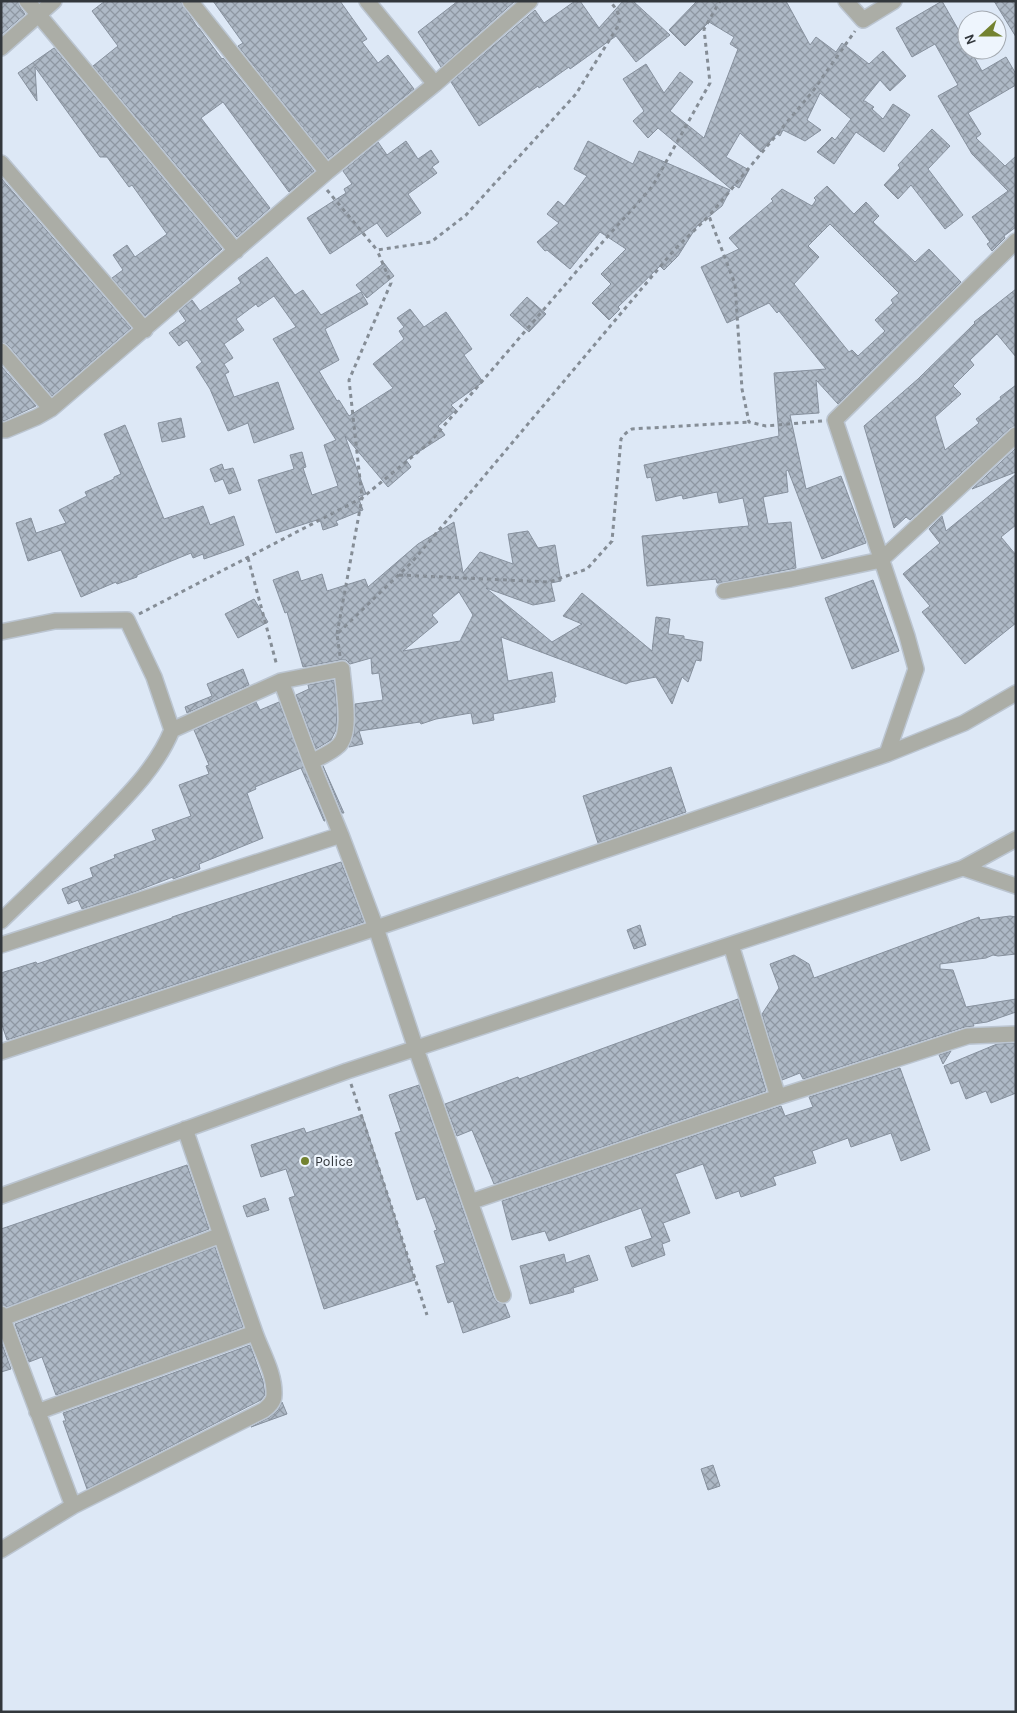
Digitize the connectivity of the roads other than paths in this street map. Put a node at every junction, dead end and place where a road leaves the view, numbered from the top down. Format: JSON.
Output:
{"nodes":[{"id":1,"x":27,"y":1,"type":"edge"},
{"id":2,"x":54,"y":1,"type":"edge"},
{"id":3,"x":190,"y":1,"type":"edge"},
{"id":4,"x":367,"y":1,"type":"edge"},
{"id":5,"x":530,"y":1,"type":"edge"},
{"id":6,"x":846,"y":1,"type":"edge"},
{"id":7,"x":894,"y":1,"type":"edge"},
{"id":8,"x":38,"y":14,"type":"junction"},
{"id":9,"x":1,"y":48,"type":"edge"},
{"id":10,"x":435,"y":84,"type":"junction"},
{"id":11,"x":1,"y":163,"type":"edge"},
{"id":12,"x":322,"y":176,"type":"junction"},
{"id":13,"x":1016,"y":241,"type":"edge"},
{"id":14,"x":236,"y":250,"type":"junction"},
{"id":15,"x":145,"y":330,"type":"junction"},
{"id":16,"x":1,"y":351,"type":"edge"},
{"id":17,"x":51,"y":409,"type":"junction"},
{"id":18,"x":1,"y":430,"type":"edge"},
{"id":19,"x":1016,"y":435,"type":"edge"},
{"id":20,"x":881,"y":560,"type":"junction"},
{"id":21,"x":724,"y":591,"type":"dead end"},
{"id":22,"x":1,"y":632,"type":"edge"},
{"id":23,"x":281,"y":681,"type":"junction"},
{"id":24,"x":1016,"y":693,"type":"edge"},
{"id":25,"x":172,"y":730,"type":"junction"},
{"id":26,"x":887,"y":754,"type":"junction"},
{"id":27,"x":311,"y":762,"type":"junction"},
{"id":28,"x":341,"y":835,"type":"junction"},
{"id":29,"x":1016,"y":838,"type":"edge"},
{"id":30,"x":964,"y":868,"type":"junction"},
{"id":31,"x":1016,"y":886,"type":"edge"},
{"id":32,"x":1,"y":921,"type":"edge"},
{"id":33,"x":376,"y":928,"type":"junction"},
{"id":34,"x":731,"y":945,"type":"junction"},
{"id":35,"x":1,"y":946,"type":"edge"},
{"id":36,"x":1016,"y":1034,"type":"edge"},
{"id":37,"x":416,"y":1049,"type":"junction"},
{"id":38,"x":1,"y":1052,"type":"edge"},
{"id":39,"x":778,"y":1097,"type":"junction"},
{"id":40,"x":185,"y":1129,"type":"junction"},
{"id":41,"x":1,"y":1196,"type":"edge"},
{"id":42,"x":470,"y":1202,"type":"junction"},
{"id":43,"x":221,"y":1235,"type":"junction"},
{"id":44,"x":503,"y":1295,"type":"dead end"},
{"id":45,"x":2,"y":1316,"type":"edge"},
{"id":46,"x":254,"y":1333,"type":"junction"},
{"id":47,"x":37,"y":1412,"type":"junction"},
{"id":48,"x":73,"y":1506,"type":"junction"},
{"id":49,"x":1,"y":1550,"type":"edge"}],
"edges":[{"from":1,"to":8,"type":"street"},
{"from":2,"to":8,"type":"street"},
{"from":3,"to":12,"type":"street"},
{"from":4,"to":10,"type":"street"},
{"from":5,"to":10,"type":"street"},
{"from":6,"to":7,"type":"street"},
{"from":8,"to":9,"type":"street"},
{"from":8,"to":14,"type":"street"},
{"from":10,"to":12,"type":"street"},
{"from":11,"to":15,"type":"street"},
{"from":12,"to":14,"type":"street"},
{"from":13,"to":20,"type":"street"},
{"from":14,"to":15,"type":"street"},
{"from":15,"to":17,"type":"street"},
{"from":16,"to":17,"type":"street"},
{"from":17,"to":18,"type":"street"},
{"from":19,"to":20,"type":"street"},
{"from":20,"to":21,"type":"street"},
{"from":20,"to":26,"type":"street"},
{"from":22,"to":25,"type":"street"},
{"from":23,"to":25,"type":"street"},
{"from":23,"to":27,"type":"street"},
{"from":23,"to":27,"type":"street"},
{"from":24,"to":26,"type":"street"},
{"from":25,"to":32,"type":"street"},
{"from":26,"to":33,"type":"street"},
{"from":27,"to":28,"type":"street"},
{"from":28,"to":33,"type":"street"},
{"from":28,"to":35,"type":"street"},
{"from":29,"to":30,"type":"street"},
{"from":30,"to":31,"type":"street"},
{"from":30,"to":34,"type":"street"},
{"from":33,"to":37,"type":"street"},
{"from":33,"to":38,"type":"street"},
{"from":34,"to":37,"type":"street"},
{"from":34,"to":39,"type":"street"},
{"from":36,"to":39,"type":"street"},
{"from":37,"to":40,"type":"street"},
{"from":37,"to":42,"type":"street"},
{"from":39,"to":42,"type":"street"},
{"from":40,"to":41,"type":"street"},
{"from":40,"to":43,"type":"street"},
{"from":42,"to":44,"type":"street"},
{"from":43,"to":45,"type":"street"},
{"from":43,"to":46,"type":"street"},
{"from":45,"to":47,"type":"street"},
{"from":46,"to":47,"type":"street"},
{"from":46,"to":48,"type":"street"},
{"from":47,"to":48,"type":"street"},
{"from":48,"to":49,"type":"street"}]}
